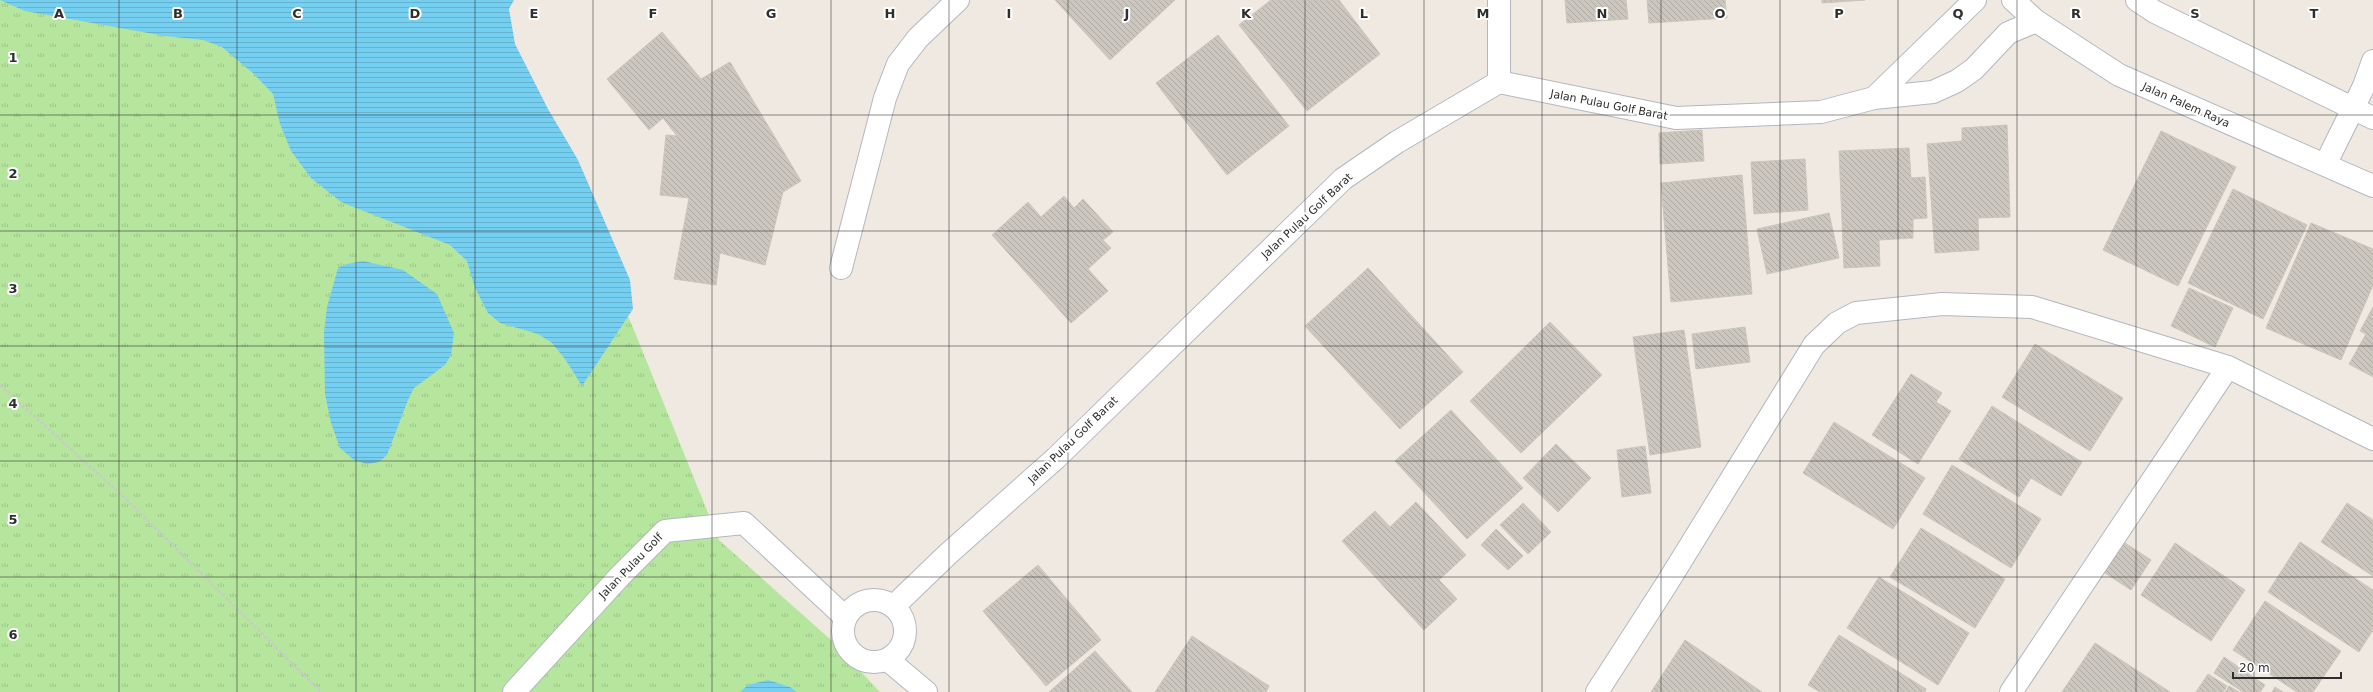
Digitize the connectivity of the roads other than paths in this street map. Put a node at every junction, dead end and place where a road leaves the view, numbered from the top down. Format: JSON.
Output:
{"nodes":[{"id":1,"x":958,"y":0,"type":"edge"},
{"id":2,"x":1500,"y":0,"type":"edge"},
{"id":3,"x":1975,"y":0,"type":"edge"},
{"id":4,"x":2013,"y":0,"type":"edge"},
{"id":5,"x":2137,"y":0,"type":"edge"},
{"id":6,"x":2036,"y":21,"type":"junction"},
{"id":7,"x":2373,"y":61,"type":"edge"},
{"id":8,"x":1499,"y":82,"type":"junction"},
{"id":9,"x":2368,"y":85,"type":"edge"},
{"id":10,"x":1874,"y":98,"type":"junction"},
{"id":11,"x":2353,"y":108,"type":"junction"},
{"id":12,"x":2373,"y":118,"type":"edge"},
{"id":13,"x":2325,"y":165,"type":"junction"},
{"id":14,"x":2373,"y":186,"type":"edge"},
{"id":15,"x":841,"y":268,"type":"dead end"},
{"id":16,"x":2228,"y":367,"type":"junction"},
{"id":17,"x":2373,"y":439,"type":"edge"},
{"id":18,"x":894,"y":606,"type":"junction"},
{"id":19,"x":846,"y":618,"type":"junction"},
{"id":20,"x":888,"y":660,"type":"junction"},
{"id":21,"x":514,"y":692,"type":"edge"},
{"id":22,"x":926,"y":692,"type":"edge"},
{"id":23,"x":1597,"y":692,"type":"edge"},
{"id":24,"x":2010,"y":692,"type":"edge"}],
"edges":[{"from":1,"to":15,"type":"street"},
{"from":2,"to":8,"type":"street"},
{"from":3,"to":10,"type":"street","name":"Jalan Pulau Golf Barat"},
{"from":4,"to":6,"type":"street","name":"Jalan Palem Raya"},
{"from":5,"to":11,"type":"street"},
{"from":6,"to":10,"type":"street","name":"Jalan Pulau Golf Barat"},
{"from":6,"to":13,"type":"street","name":"Jalan Palem Raya"},
{"from":7,"to":9,"type":"street"},
{"from":8,"to":10,"type":"street","name":"Jalan Pulau Golf Barat"},
{"from":8,"to":18,"type":"street","name":"Jalan Pulau Golf Barat"},
{"from":9,"to":11,"type":"street"},
{"from":11,"to":12,"type":"street"},
{"from":11,"to":13,"type":"street"},
{"from":13,"to":14,"type":"street","name":"Jalan Palem Raya"},
{"from":16,"to":17,"type":"street"},
{"from":16,"to":23,"type":"street"},
{"from":16,"to":24,"type":"street"},
{"from":18,"to":19,"type":"street"},
{"from":18,"to":20,"type":"street"},
{"from":19,"to":20,"type":"street"},
{"from":19,"to":21,"type":"street","name":"Jalan Pulau Golf"},
{"from":20,"to":22,"type":"street"}]}
